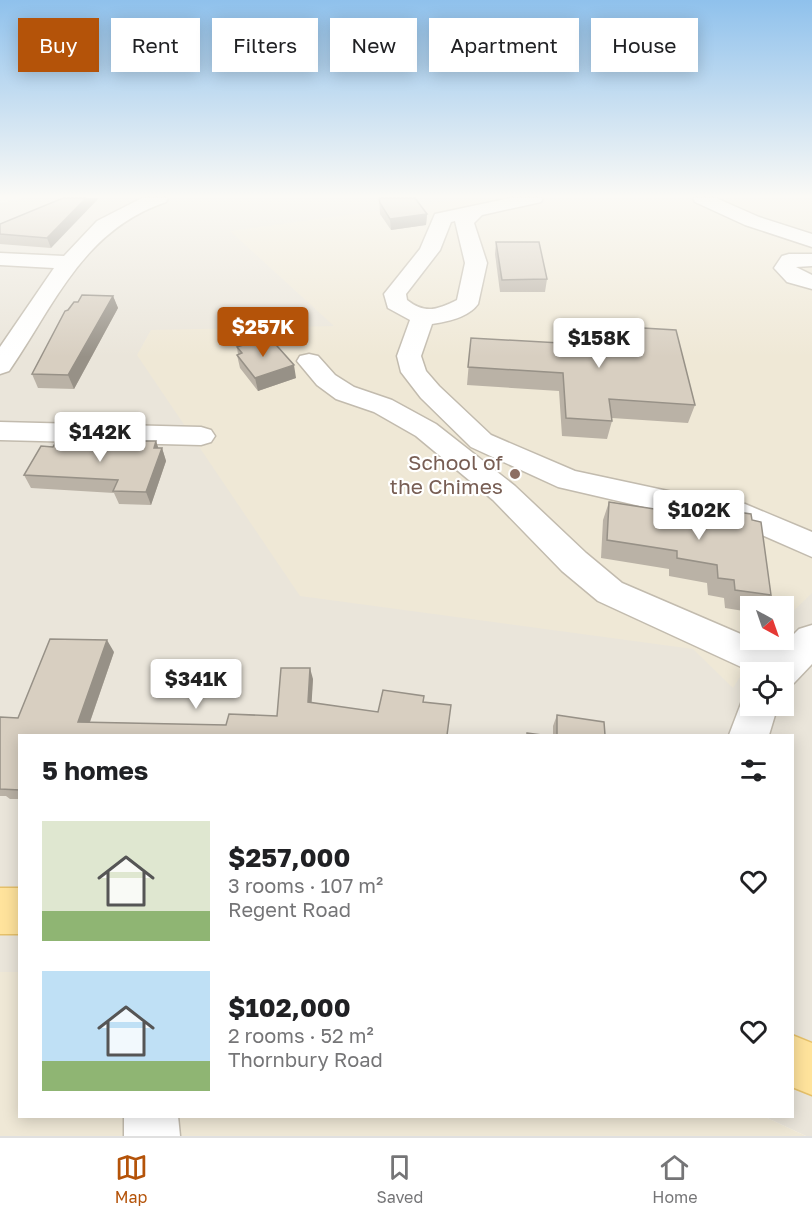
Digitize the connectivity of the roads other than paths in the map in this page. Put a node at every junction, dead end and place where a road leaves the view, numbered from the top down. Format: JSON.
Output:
{"nodes":[{"id":1,"x":81,"y":251,"type":"edge"},
{"id":2,"x":430,"y":251,"type":"edge"},
{"id":3,"x":472,"y":251,"type":"edge"},
{"id":4,"x":0,"y":259,"type":"edge"},
{"id":5,"x":812,"y":260,"type":"edge"},
{"id":6,"x":71,"y":263,"type":"junction"},
{"id":7,"x":812,"y":282,"type":"edge"},
{"id":8,"x":422,"y":318,"type":"junction"},
{"id":9,"x":309,"y":361,"type":"dead end"},
{"id":10,"x":0,"y":366,"type":"edge"},
{"id":11,"x":0,"y":431,"type":"edge"},
{"id":12,"x":201,"y":436,"type":"dead end"},
{"id":13,"x":812,"y":545,"type":"edge"},
{"id":14,"x":812,"y":640,"type":"edge"},
{"id":15,"x":762,"y":662,"type":"edge"},
{"id":16,"x":791,"y":662,"type":"edge"},
{"id":17,"x":755,"y":716,"type":"edge"},
{"id":18,"x":749,"y":734,"type":"edge"},
{"id":19,"x":0,"y":911,"type":"edge"},
{"id":20,"x":18,"y":911,"type":"edge"},
{"id":21,"x":794,"y":1062,"type":"edge"},
{"id":22,"x":812,"y":1069,"type":"edge"},
{"id":23,"x":151,"y":1118,"type":"edge"},
{"id":24,"x":152,"y":1136,"type":"edge"}],
"edges":[{"from":1,"to":6,"type":"street"},
{"from":2,"to":8,"type":"street"},
{"from":3,"to":8,"type":"street"},
{"from":4,"to":6,"type":"street"},
{"from":5,"to":7,"type":"street"},
{"from":6,"to":10,"type":"street"},
{"from":8,"to":13,"type":"street"},
{"from":9,"to":15,"type":"street"},
{"from":11,"to":12,"type":"street"},
{"from":14,"to":16,"type":"street"},
{"from":17,"to":18,"type":"street"},
{"from":19,"to":20,"type":"main road"},
{"from":21,"to":22,"type":"main road"},
{"from":23,"to":24,"type":"street"}]}
